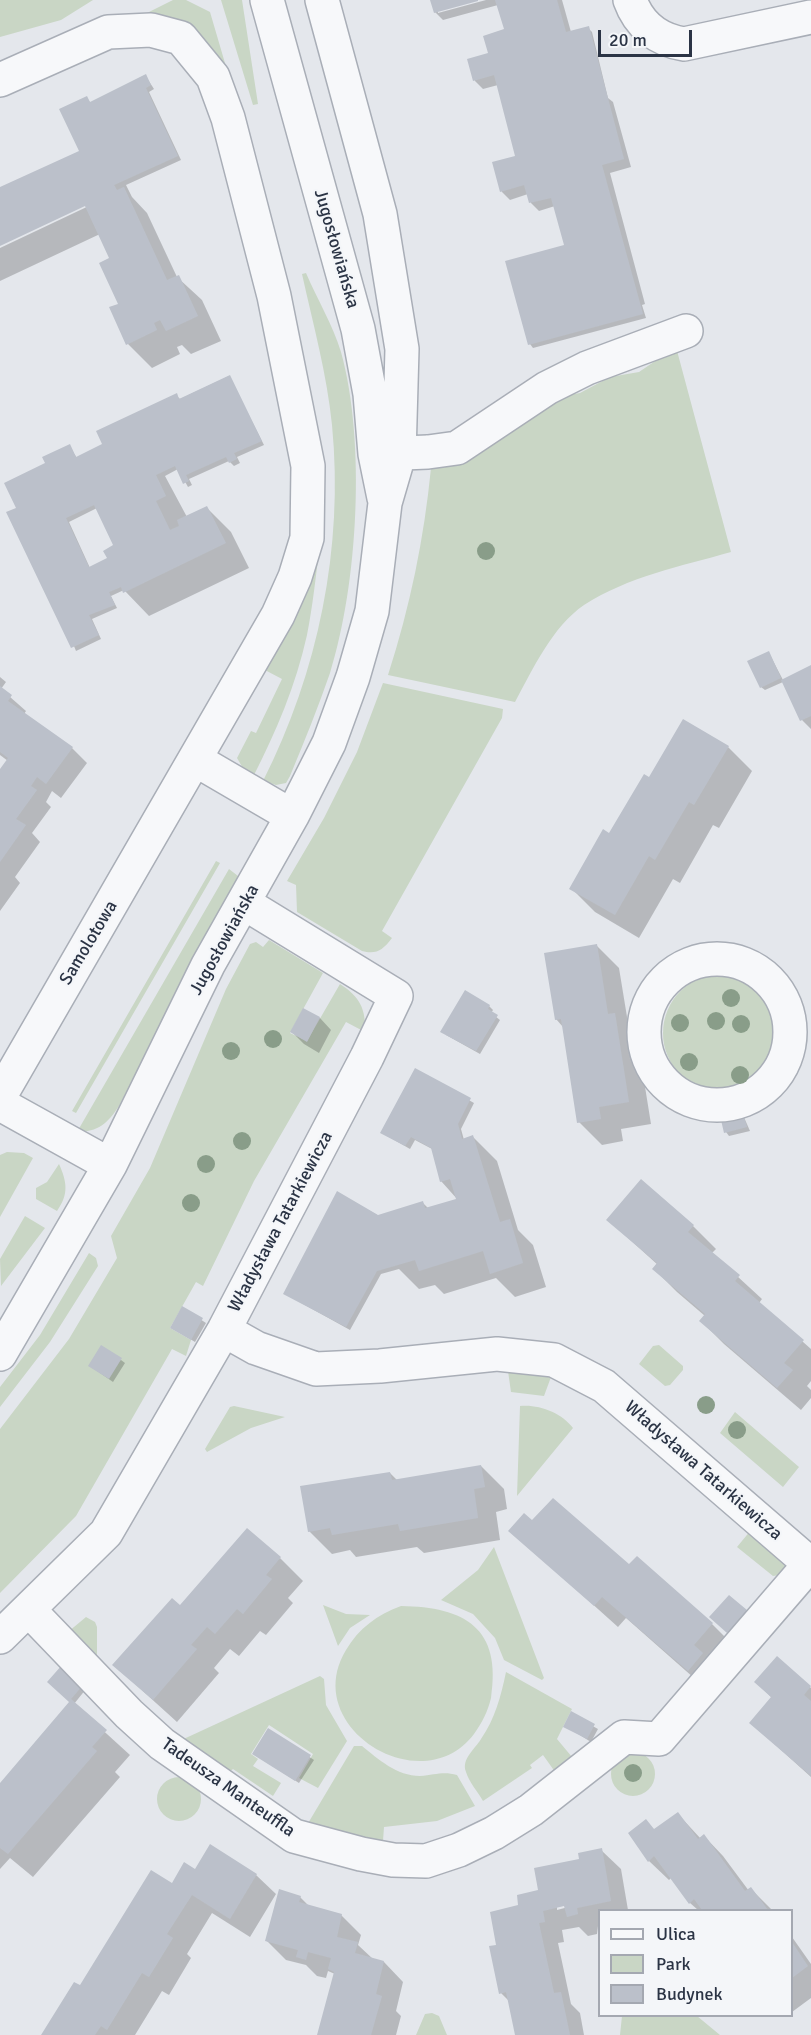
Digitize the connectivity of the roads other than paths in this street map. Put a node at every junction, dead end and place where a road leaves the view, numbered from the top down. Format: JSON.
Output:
{"nodes":[{"id":1,"x":267,"y":0,"type":"edge"},
{"id":2,"x":322,"y":0,"type":"edge"},
{"id":3,"x":630,"y":0,"type":"edge"},
{"id":4,"x":811,"y":17,"type":"edge"},
{"id":5,"x":0,"y":80,"type":"edge"},
{"id":6,"x":686,"y":331,"type":"dead end"},
{"id":7,"x":387,"y":454,"type":"junction"},
{"id":8,"x":196,"y":760,"type":"junction"},
{"id":9,"x":292,"y":816,"type":"junction"},
{"id":10,"x":244,"y":903,"type":"junction"},
{"id":11,"x":745,"y":964,"type":"joint"},
{"id":12,"x":0,"y":1096,"type":"edge"},
{"id":13,"x":0,"y":1104,"type":"edge"},
{"id":14,"x":110,"y":1165,"type":"junction"},
{"id":15,"x":224,"y":1330,"type":"junction"},
{"id":16,"x":0,"y":1354,"type":"edge"},
{"id":17,"x":29,"y":1610,"type":"junction"},
{"id":18,"x":0,"y":1637,"type":"edge"},
{"id":19,"x":624,"y":1737,"type":"joint"}],
"edges":[{"from":1,"to":7,"type":"street","name":"Jugosłowiańska"},
{"from":2,"to":7,"type":"street","name":"Jugosłowiańska"},
{"from":3,"to":4,"type":"street"},
{"from":5,"to":8,"type":"street","name":"Samolotowa"},
{"from":6,"to":7,"type":"street"},
{"from":7,"to":9,"type":"street","name":"Jugosłowiańska"},
{"from":8,"to":9,"type":"street"},
{"from":8,"to":12,"type":"street","name":"Samolotowa"},
{"from":9,"to":10,"type":"street","name":"Jugosłowiańska"},
{"from":10,"to":14,"type":"street","name":"Jugosłowiańska"},
{"from":10,"to":15,"type":"street","name":"Władysława Tatarkiewicza"},
{"from":11,"to":11,"type":"street"},
{"from":13,"to":14,"type":"street"},
{"from":14,"to":16,"type":"street","name":"Jugosłowiańska"},
{"from":15,"to":17,"type":"street"},
{"from":15,"to":19,"type":"street","name":"Władysława Tatarkiewicza"},
{"from":17,"to":18,"type":"street"},
{"from":17,"to":19,"type":"street","name":"Tadeusza Manteuffla"}]}
